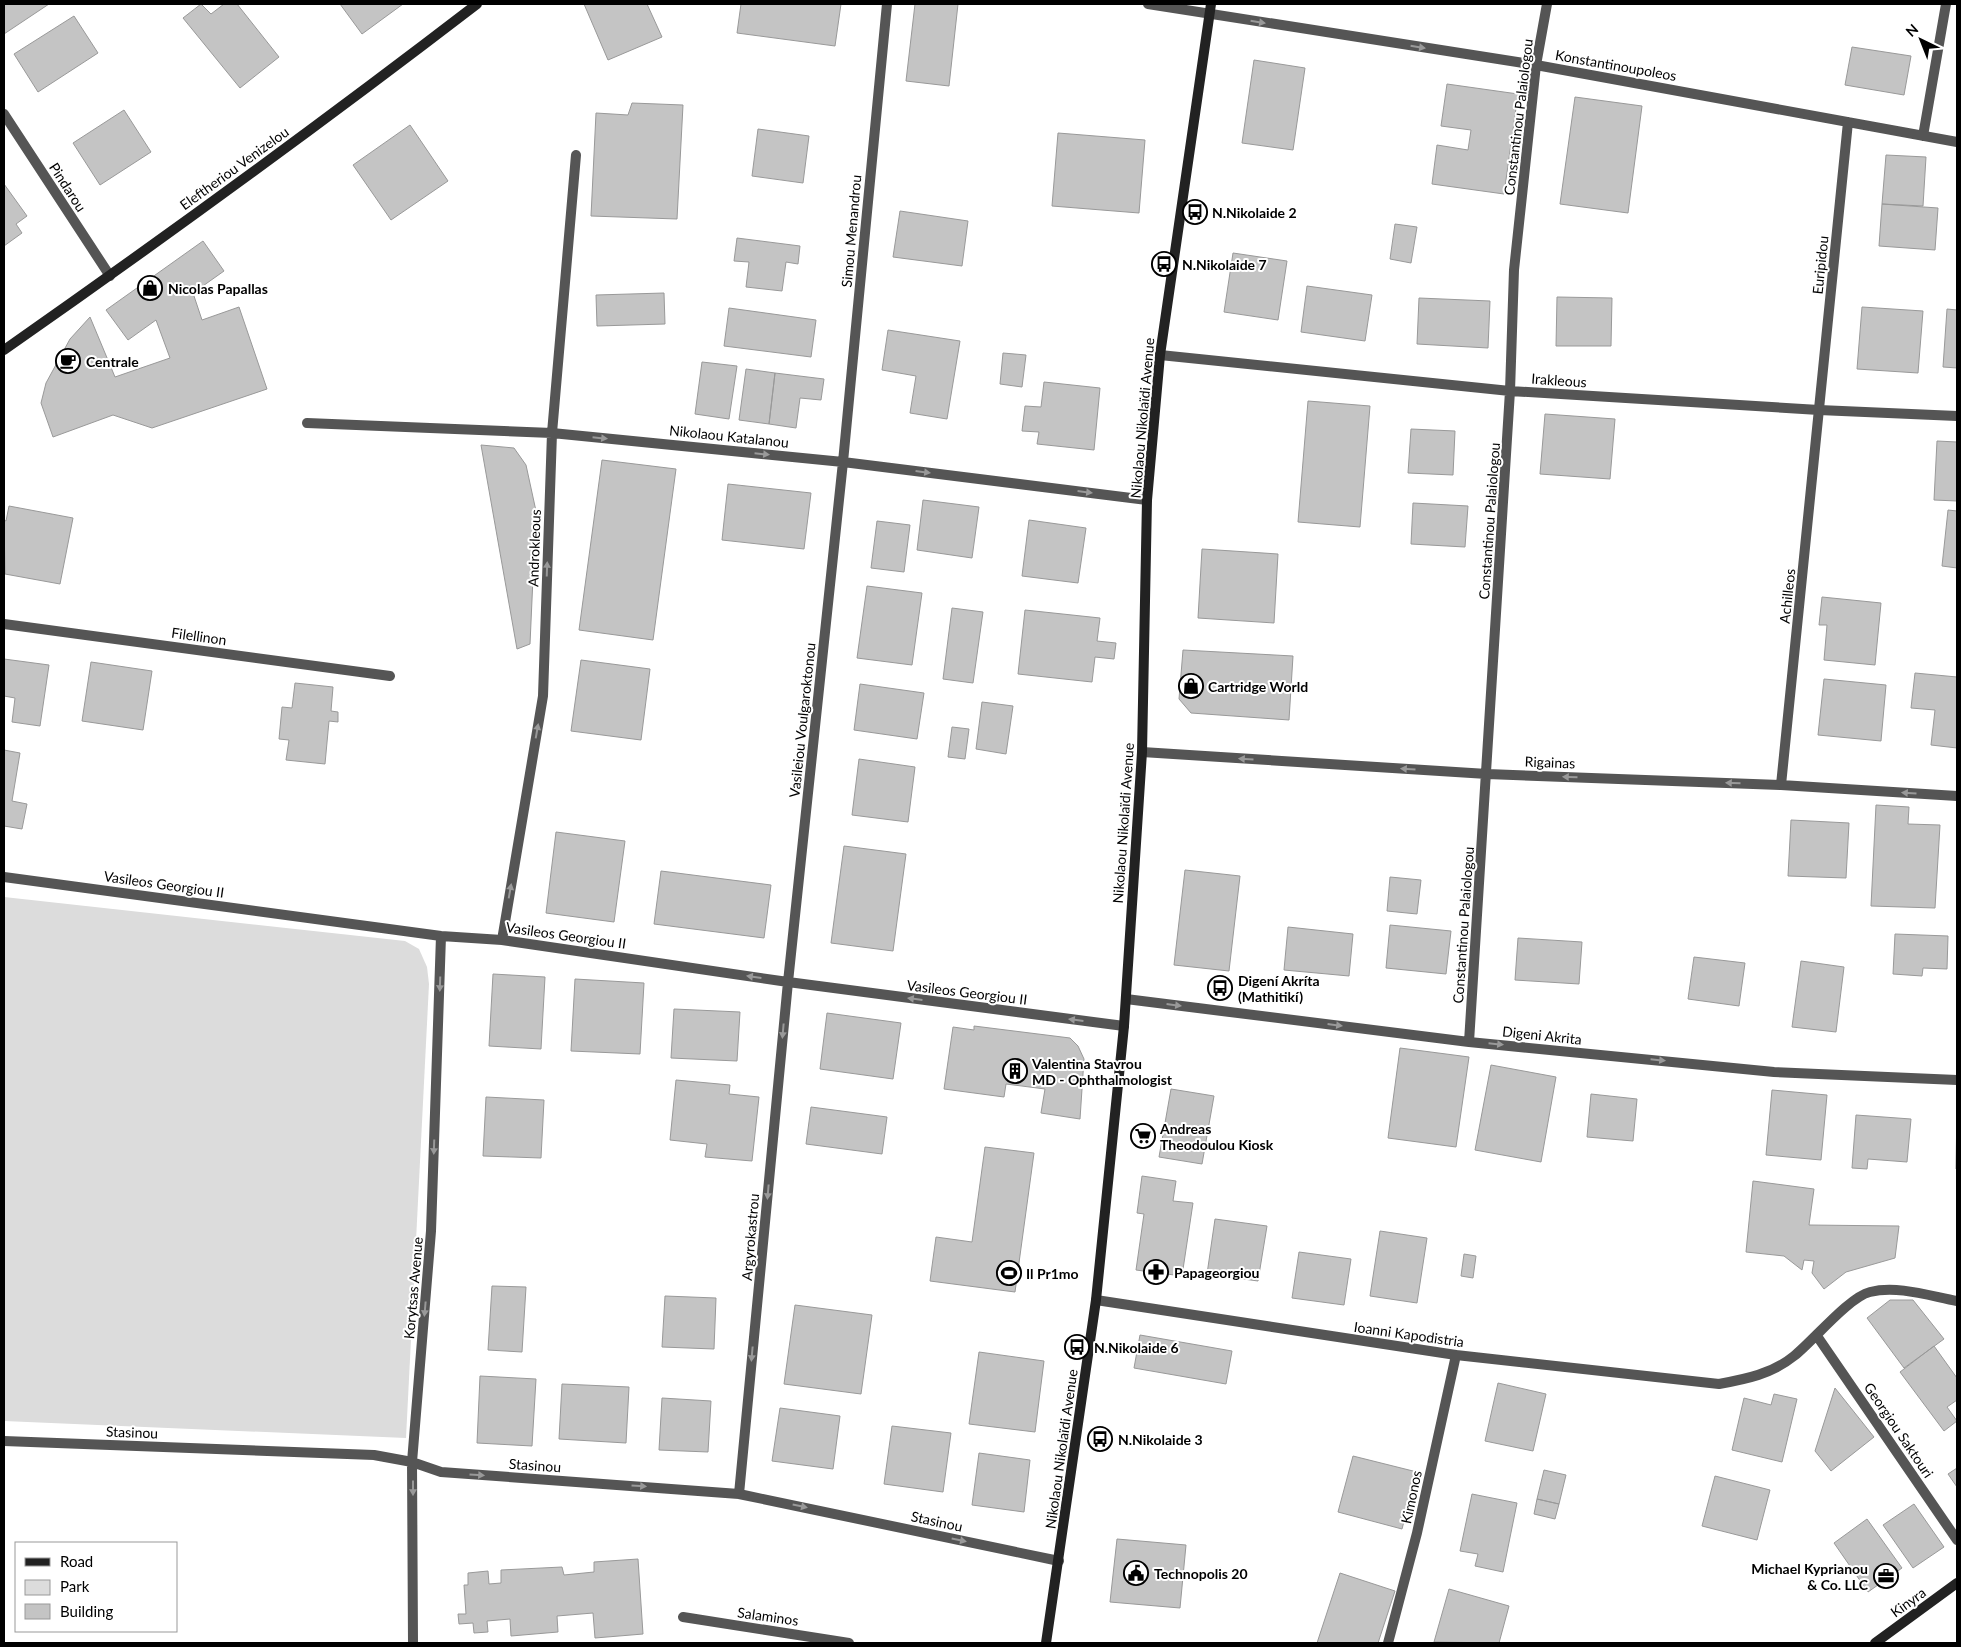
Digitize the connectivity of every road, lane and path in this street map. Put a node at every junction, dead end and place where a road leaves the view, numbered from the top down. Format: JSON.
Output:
{"nodes":[{"id":1,"x":477,"y":4,"type":"edge"},
{"id":2,"x":887,"y":4,"type":"edge"},
{"id":3,"x":1148,"y":4,"type":"edge"},
{"id":4,"x":1547,"y":4,"type":"edge"},
{"id":5,"x":1946,"y":4,"type":"edge"},
{"id":6,"x":1211,"y":9,"type":"edge"},
{"id":7,"x":1536,"y":65,"type":"junction"},
{"id":8,"x":4,"y":114,"type":"edge"},
{"id":9,"x":1848,"y":122,"type":"junction"},
{"id":10,"x":1923,"y":136,"type":"junction"},
{"id":11,"x":1957,"y":142,"type":"edge"},
{"id":12,"x":576,"y":155,"type":"dead end"},
{"id":13,"x":110,"y":276,"type":"junction"},
{"id":14,"x":4,"y":350,"type":"edge"},
{"id":15,"x":1160,"y":355,"type":"junction"},
{"id":16,"x":1510,"y":391,"type":"junction"},
{"id":17,"x":1819,"y":410,"type":"junction"},
{"id":18,"x":1957,"y":416,"type":"edge"},
{"id":19,"x":307,"y":423,"type":"dead end"},
{"id":20,"x":552,"y":433,"type":"junction"},
{"id":21,"x":843,"y":462,"type":"junction"},
{"id":22,"x":1147,"y":500,"type":"junction"},
{"id":23,"x":4,"y":624,"type":"edge"},
{"id":24,"x":390,"y":676,"type":"dead end"},
{"id":25,"x":1142,"y":752,"type":"junction"},
{"id":26,"x":1487,"y":774,"type":"junction"},
{"id":27,"x":1781,"y":785,"type":"junction"},
{"id":28,"x":1957,"y":796,"type":"edge"},
{"id":29,"x":4,"y":877,"type":"edge"},
{"id":30,"x":441,"y":936,"type":"junction"},
{"id":31,"x":502,"y":940,"type":"junction"},
{"id":32,"x":788,"y":982,"type":"junction"},
{"id":33,"x":1126,"y":999,"type":"junction"},
{"id":34,"x":1124,"y":1026,"type":"junction"},
{"id":35,"x":1469,"y":1042,"type":"junction"},
{"id":36,"x":1957,"y":1080,"type":"edge"},
{"id":37,"x":1096,"y":1300,"type":"junction"},
{"id":38,"x":1957,"y":1301,"type":"edge"},
{"id":39,"x":1817,"y":1336,"type":"junction"},
{"id":40,"x":1456,"y":1355,"type":"junction"},
{"id":41,"x":4,"y":1441,"type":"edge"},
{"id":42,"x":412,"y":1462,"type":"junction"},
{"id":43,"x":739,"y":1494,"type":"junction"},
{"id":44,"x":1957,"y":1540,"type":"edge"},
{"id":45,"x":1059,"y":1561,"type":"junction"},
{"id":46,"x":1957,"y":1583,"type":"edge"},
{"id":47,"x":683,"y":1617,"type":"dead end"},
{"id":48,"x":413,"y":1643,"type":"edge"},
{"id":49,"x":849,"y":1643,"type":"edge"},
{"id":50,"x":1046,"y":1643,"type":"edge"},
{"id":51,"x":1388,"y":1643,"type":"edge"},
{"id":52,"x":1875,"y":1643,"type":"edge"}],
"edges":[{"from":1,"to":13,"type":"street","name":"Eleftheriou Venizelou"},
{"from":2,"to":21,"type":"street","name":"Simou Menandrou"},
{"from":3,"to":6,"type":"street","name":"Konstantinoupoleos"},
{"from":4,"to":7,"type":"street","name":"Constantinou Palaiologou"},
{"from":5,"to":10,"type":"street"},
{"from":6,"to":7,"type":"street","name":"Konstantinoupoleos","one_way":true},
{"from":6,"to":15,"type":"street","name":"Nikolaou Nikolaïdi Avenue"},
{"from":7,"to":9,"type":"street","name":"Konstantinoupoleos"},
{"from":7,"to":16,"type":"street","name":"Constantinou Palaiologou"},
{"from":8,"to":13,"type":"street","name":"Pindarou"},
{"from":9,"to":10,"type":"street","name":"Konstantinoupoleos"},
{"from":9,"to":17,"type":"street","name":"Euripidou"},
{"from":10,"to":11,"type":"street","name":"Konstantinoupoleos"},
{"from":12,"to":20,"type":"street","name":"Androkleous"},
{"from":13,"to":14,"type":"street","name":"Eleftheriou Venizelou"},
{"from":15,"to":16,"type":"street","name":"Irakleous"},
{"from":15,"to":22,"type":"street","name":"Nikolaou Nikolaïdi Avenue"},
{"from":16,"to":17,"type":"street","name":"Irakleous"},
{"from":16,"to":26,"type":"street","name":"Constantinou Palaiologou"},
{"from":17,"to":18,"type":"street","name":"Irakleous"},
{"from":17,"to":27,"type":"street","name":"Achilleos"},
{"from":19,"to":20,"type":"street","name":"Nikolaou Katalanou"},
{"from":20,"to":21,"type":"street","name":"Nikolaou Katalanou","one_way":true},
{"from":31,"to":20,"type":"street","name":"Androkleous","one_way":true},
{"from":21,"to":22,"type":"street","name":"Nikolaou Katalanou","one_way":true},
{"from":21,"to":32,"type":"street","name":"Vasileiou Voulgaroktonou"},
{"from":22,"to":25,"type":"street","name":"Nikolaou Nikolaïdi Avenue"},
{"from":23,"to":24,"type":"street","name":"Filellinon"},
{"from":26,"to":25,"type":"street","name":"Rigainas","one_way":true},
{"from":25,"to":33,"type":"street","name":"Nikolaou Nikolaïdi Avenue"},
{"from":27,"to":26,"type":"street","name":"Rigainas","one_way":true},
{"from":26,"to":35,"type":"street","name":"Constantinou Palaiologou"},
{"from":28,"to":27,"type":"street","name":"Rigainas","one_way":true},
{"from":29,"to":30,"type":"street","name":"Vasileos Georgiou II"},
{"from":30,"to":31,"type":"street","name":"Vasileos Georgiou II"},
{"from":30,"to":42,"type":"street","name":"Korytsas Avenue","one_way":true},
{"from":32,"to":31,"type":"street","name":"Vasileos Georgiou II","one_way":true},
{"from":34,"to":32,"type":"street","name":"Vasileos Georgiou II","one_way":true},
{"from":32,"to":43,"type":"street","name":"Argyrokastrou","one_way":true},
{"from":33,"to":34,"type":"street","name":"Nikolaou Nikolaïdi Avenue"},
{"from":33,"to":35,"type":"street","name":"Digeni Akrita","one_way":true},
{"from":34,"to":37,"type":"street","name":"Nikolaou Nikolaïdi Avenue"},
{"from":35,"to":36,"type":"street","name":"Digeni Akrita","one_way":true},
{"from":37,"to":40,"type":"street","name":"Ioanni Kapodistria"},
{"from":37,"to":45,"type":"street","name":"Nikolaou Nikolaïdi Avenue"},
{"from":38,"to":39,"type":"street","name":"Ioanni Kapodistria"},
{"from":39,"to":40,"type":"street","name":"Ioanni Kapodistria"},
{"from":39,"to":44,"type":"street","name":"Georgiou Saktouri"},
{"from":40,"to":51,"type":"street","name":"Kimonos"},
{"from":41,"to":42,"type":"street","name":"Stasinou"},
{"from":42,"to":43,"type":"street","name":"Stasinou","one_way":true},
{"from":42,"to":48,"type":"street","name":"Korytsas Avenue","one_way":true},
{"from":43,"to":45,"type":"street","name":"Stasinou","one_way":true},
{"from":45,"to":50,"type":"street","name":"Nikolaou Nikolaïdi Avenue"},
{"from":46,"to":52,"type":"street","name":"Kinyra"},
{"from":47,"to":49,"type":"street","name":"Salaminos"}]}
